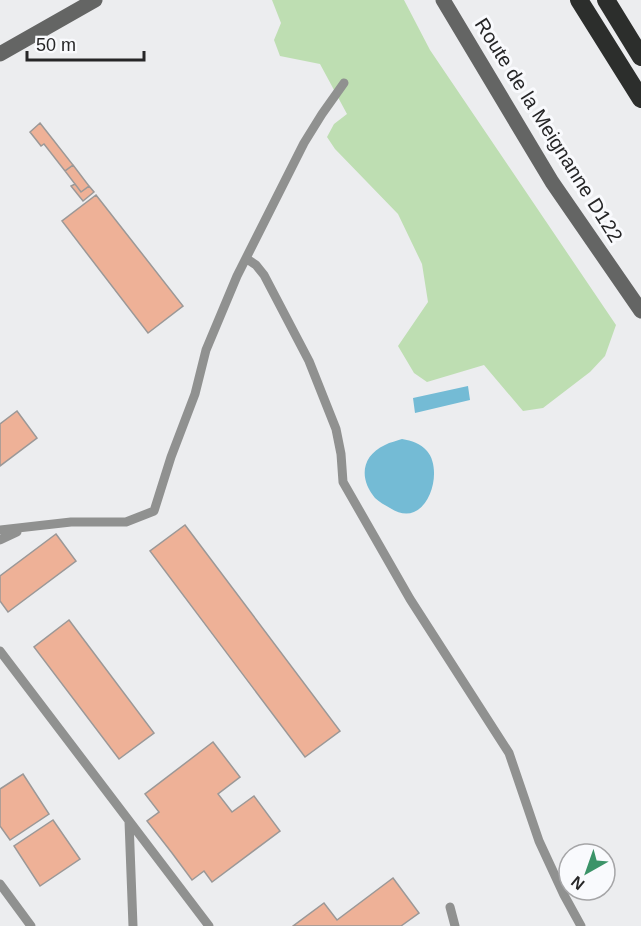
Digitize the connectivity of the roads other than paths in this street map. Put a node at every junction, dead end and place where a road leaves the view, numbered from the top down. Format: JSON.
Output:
{"nodes":[{"id":1,"x":95,"y":0,"type":"edge"},
{"id":2,"x":443,"y":0,"type":"edge"},
{"id":3,"x":579,"y":0,"type":"edge"},
{"id":4,"x":606,"y":0,"type":"edge"},
{"id":5,"x":0,"y":54,"type":"edge"},
{"id":6,"x":641,"y":57,"type":"edge"},
{"id":7,"x":344,"y":83,"type":"dead end"},
{"id":8,"x":641,"y":99,"type":"edge"},
{"id":9,"x":246,"y":259,"type":"junction"},
{"id":10,"x":641,"y":311,"type":"edge"},
{"id":11,"x":29,"y":527,"type":"junction"},
{"id":12,"x":0,"y":530,"type":"edge"},
{"id":13,"x":0,"y":540,"type":"edge"},
{"id":14,"x":0,"y":651,"type":"edge"},
{"id":15,"x":129,"y":821,"type":"junction"},
{"id":16,"x":0,"y":884,"type":"edge"},
{"id":17,"x":3,"y":894,"type":"edge"},
{"id":18,"x":450,"y":907,"type":"dead end"},
{"id":19,"x":31,"y":926,"type":"edge"},
{"id":20,"x":133,"y":926,"type":"edge"},
{"id":21,"x":209,"y":926,"type":"edge"},
{"id":22,"x":455,"y":926,"type":"edge"},
{"id":23,"x":581,"y":926,"type":"edge"}],
"edges":[{"from":1,"to":5,"type":"street"},
{"from":2,"to":10,"type":"street","name":"Route de la Meignanne D122"},
{"from":3,"to":8,"type":"highway"},
{"from":4,"to":6,"type":"highway"},
{"from":7,"to":9,"type":"lane"},
{"from":9,"to":11,"type":"lane"},
{"from":9,"to":23,"type":"lane"},
{"from":11,"to":12,"type":"lane"},
{"from":11,"to":13,"type":"lane"},
{"from":14,"to":15,"type":"lane"},
{"from":15,"to":20,"type":"lane"},
{"from":15,"to":21,"type":"lane"},
{"from":16,"to":17,"type":"lane"},
{"from":17,"to":19,"type":"lane"},
{"from":18,"to":22,"type":"lane"}]}
